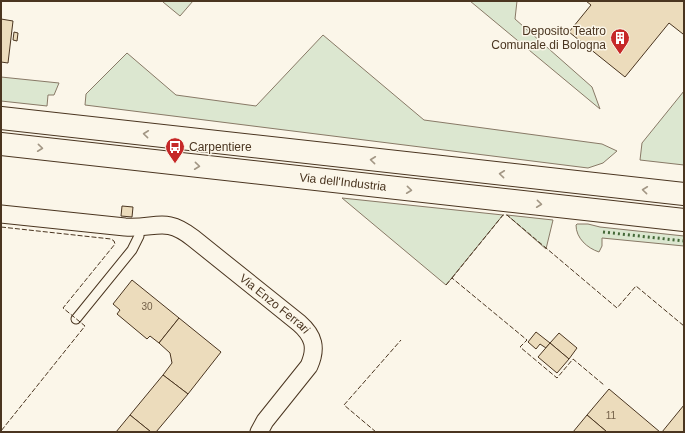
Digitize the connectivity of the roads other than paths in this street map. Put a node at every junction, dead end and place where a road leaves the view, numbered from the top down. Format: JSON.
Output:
{"nodes":[{"id":1,"x":1,"y":118,"type":"edge"},
{"id":2,"x":1,"y":144,"type":"edge"},
{"id":3,"x":684,"y":194,"type":"edge"},
{"id":4,"x":1,"y":214,"type":"edge"},
{"id":5,"x":684,"y":220,"type":"edge"},
{"id":6,"x":139,"y":227,"type":"junction"},
{"id":7,"x":76,"y":319,"type":"dead end"},
{"id":8,"x":259,"y":432,"type":"edge"}],
"edges":[{"from":3,"to":1,"type":"main road","one_way":true},
{"from":2,"to":5,"type":"main road","name":"Via dell'Industria","one_way":true},
{"from":4,"to":6,"type":"street","name":"Via Enzo Ferrari"},
{"from":6,"to":7,"type":"lane"},
{"from":6,"to":8,"type":"street","name":"Via Enzo Ferrari"}]}
